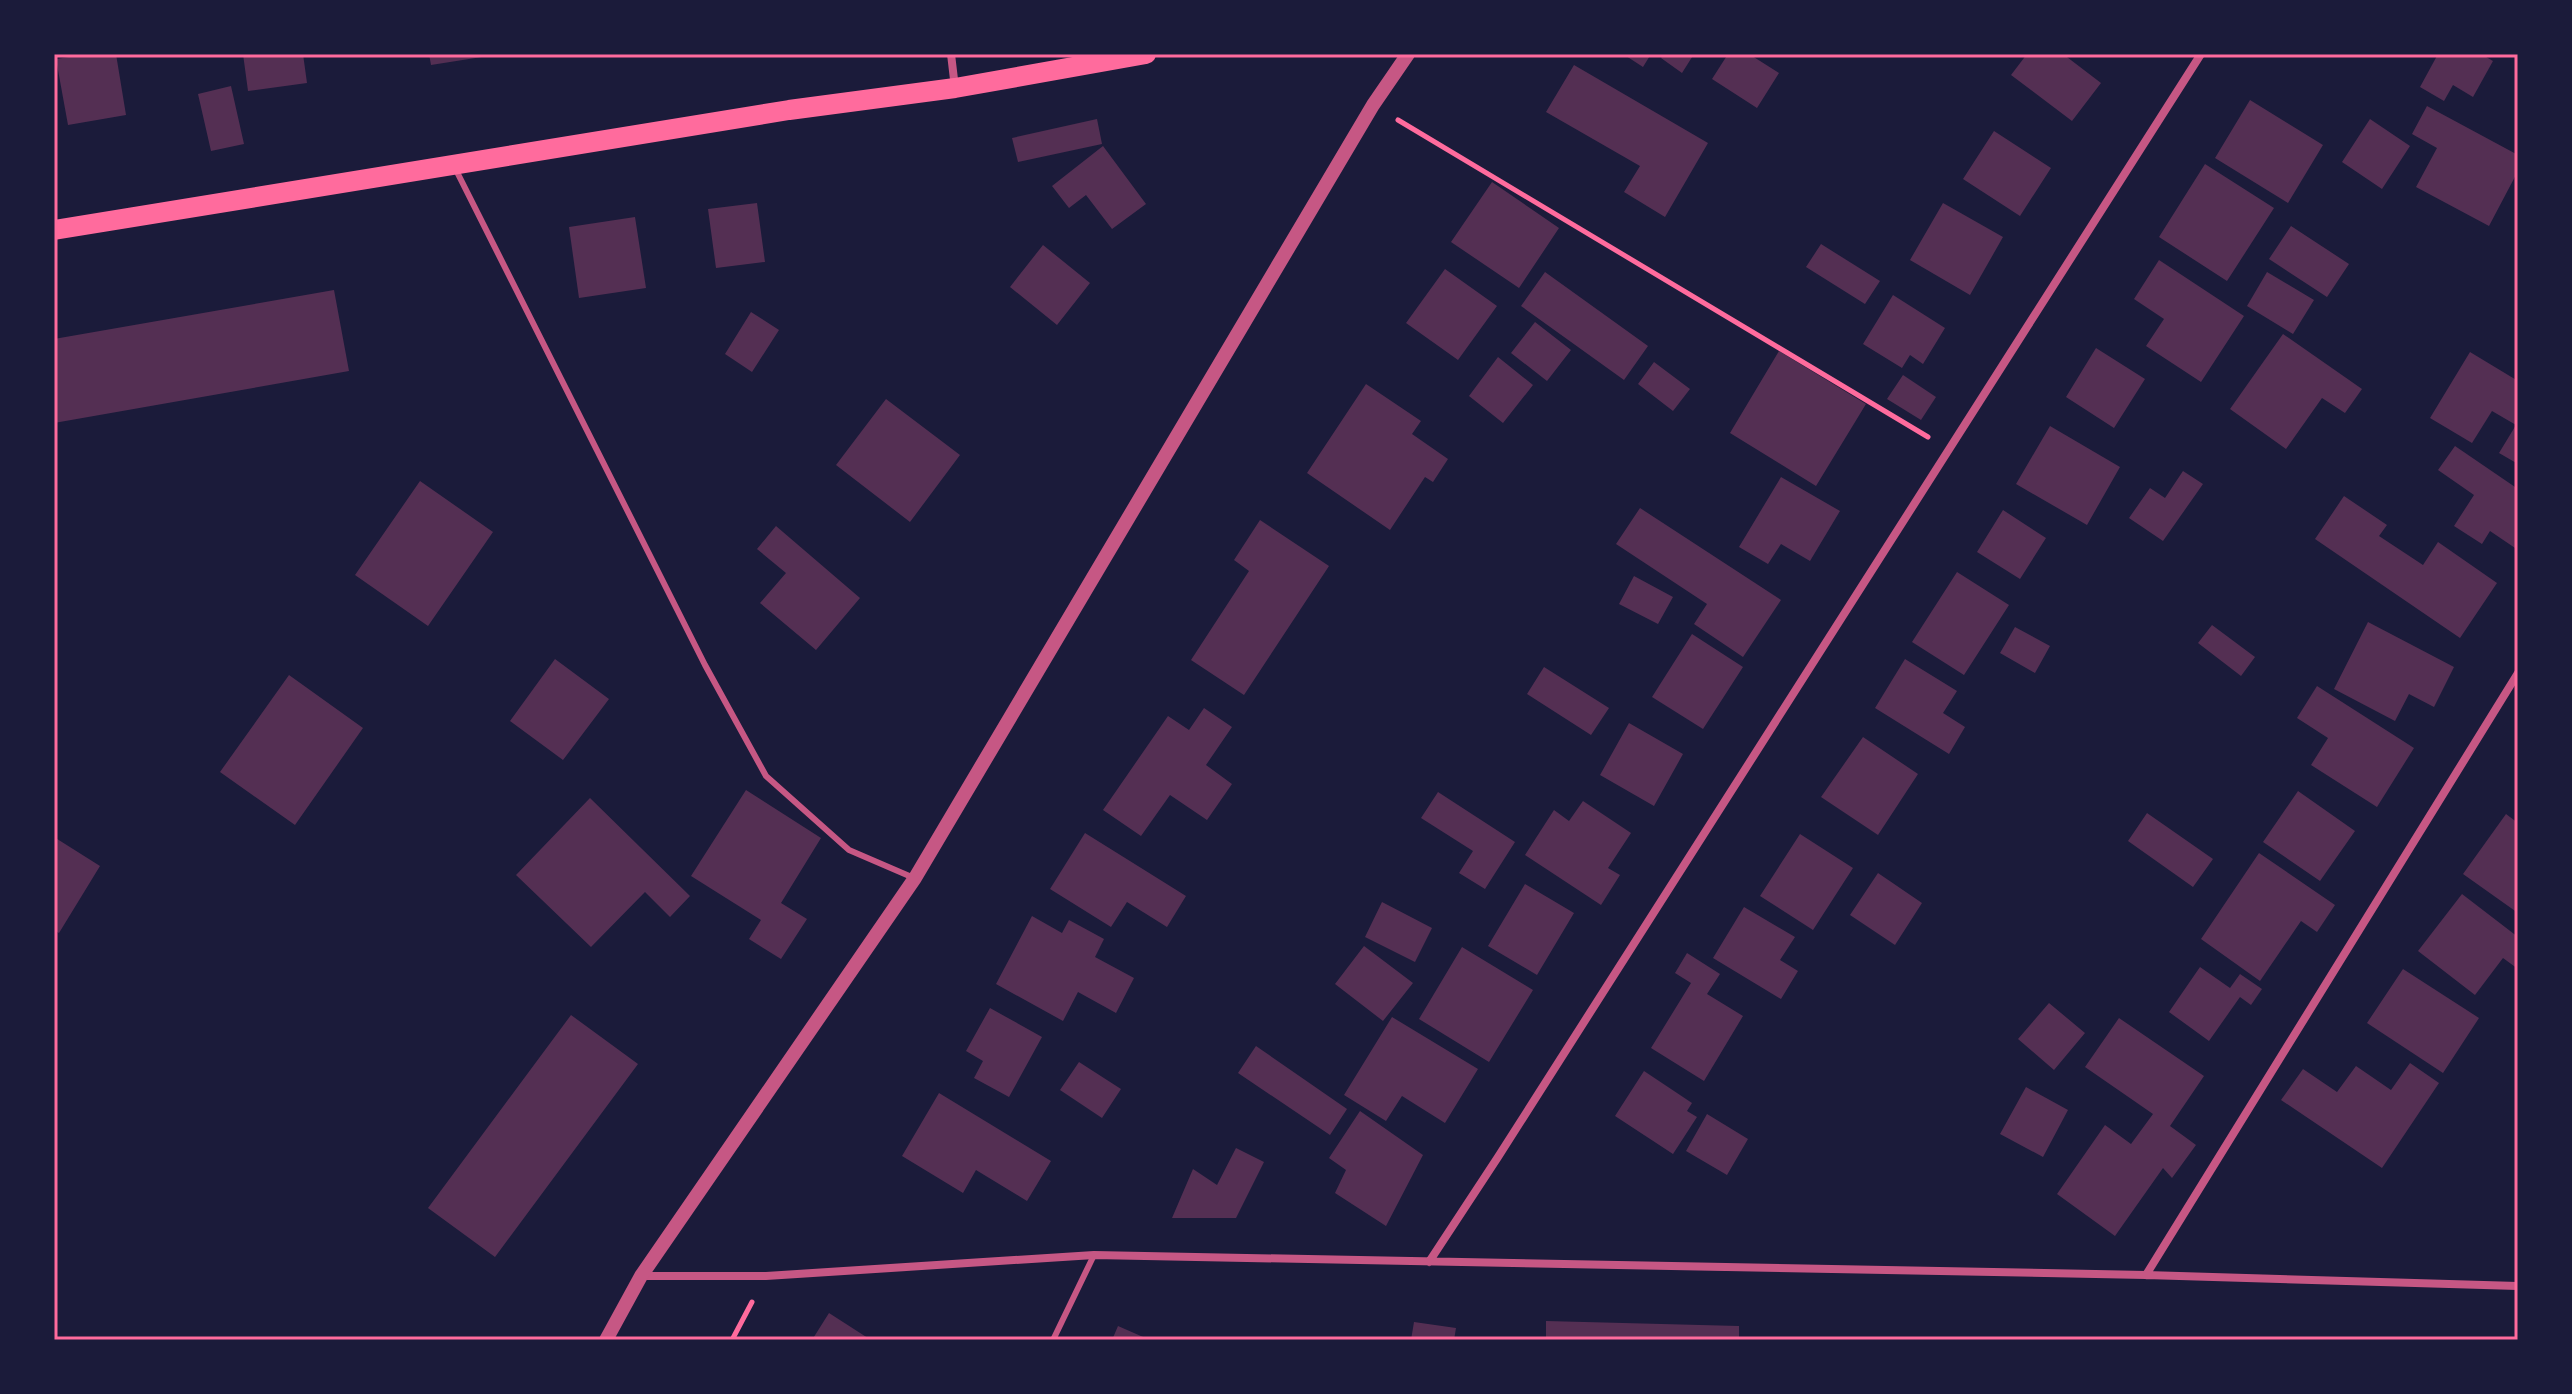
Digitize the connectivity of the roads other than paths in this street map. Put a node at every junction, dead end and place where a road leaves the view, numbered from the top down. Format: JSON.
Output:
{"nodes":[{"id":1,"x":951,"y":54,"type":"edge"},
{"id":2,"x":1146,"y":54,"type":"edge"},
{"id":3,"x":1408,"y":54,"type":"edge"},
{"id":4,"x":2201,"y":54,"type":"edge"},
{"id":5,"x":955,"y":88,"type":"junction"},
{"id":6,"x":453,"y":165,"type":"junction"},
{"id":7,"x":54,"y":230,"type":"edge"},
{"id":8,"x":2518,"y":673,"type":"edge"},
{"id":9,"x":915,"y":878,"type":"junction"},
{"id":10,"x":1094,"y":1255,"type":"junction"},
{"id":11,"x":1429,"y":1262,"type":"junction"},
{"id":12,"x":2146,"y":1275,"type":"junction"},
{"id":13,"x":641,"y":1276,"type":"junction"},
{"id":14,"x":2518,"y":1286,"type":"edge"},
{"id":15,"x":606,"y":1340,"type":"edge"},
{"id":16,"x":1053,"y":1340,"type":"edge"}],
"edges":[{"from":1,"to":5,"type":"street"},
{"from":2,"to":5,"type":"main road"},
{"from":3,"to":9,"type":"street"},
{"from":4,"to":11,"type":"street"},
{"from":5,"to":6,"type":"main road"},
{"from":6,"to":7,"type":"main road"},
{"from":6,"to":9,"type":"lane"},
{"from":8,"to":12,"type":"street"},
{"from":9,"to":13,"type":"street"},
{"from":10,"to":11,"type":"street"},
{"from":10,"to":13,"type":"street"},
{"from":10,"to":16,"type":"lane"},
{"from":11,"to":12,"type":"street"},
{"from":12,"to":14,"type":"street"},
{"from":13,"to":15,"type":"street"}]}
